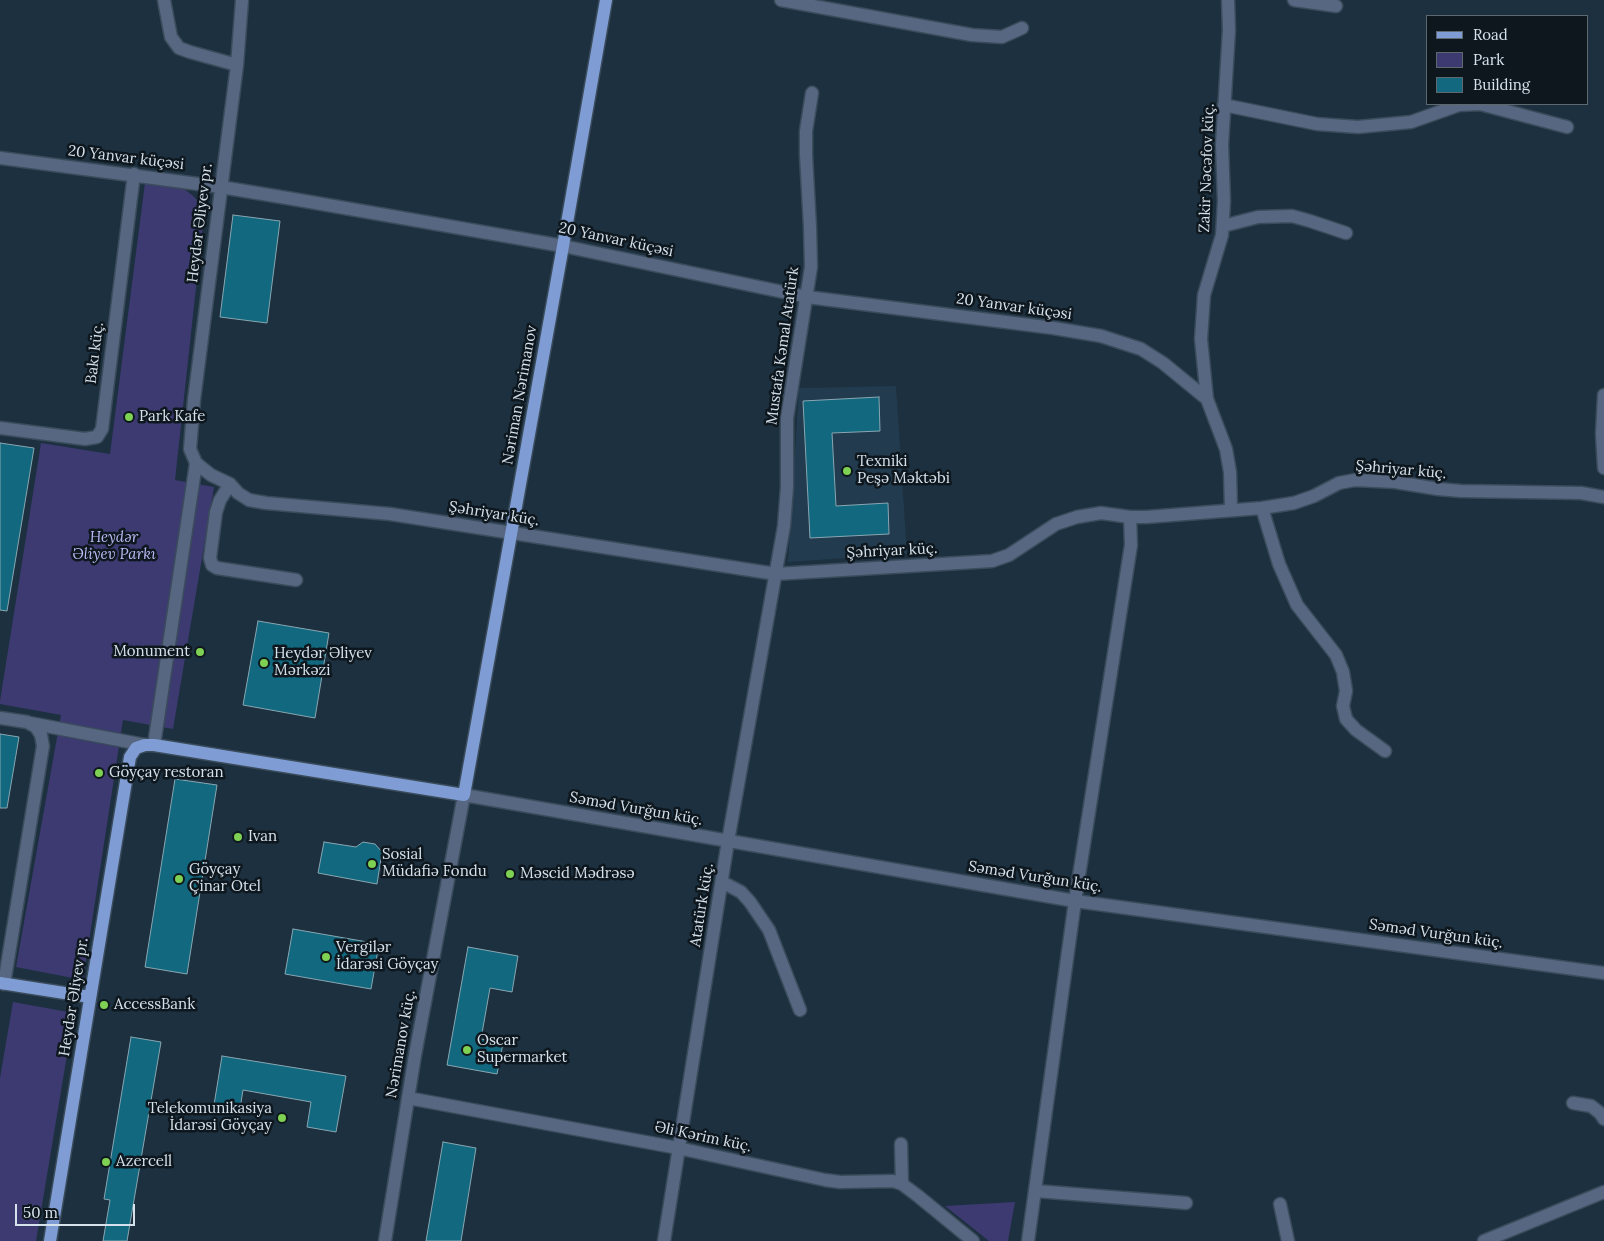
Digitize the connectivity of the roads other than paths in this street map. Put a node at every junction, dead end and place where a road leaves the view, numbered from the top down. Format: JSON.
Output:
{"nodes":[{"id":1,"x":164,"y":0,"type":"edge"},
{"id":2,"x":242,"y":0,"type":"edge"},
{"id":3,"x":606,"y":0,"type":"edge"},
{"id":4,"x":780,"y":0,"type":"edge"},
{"id":5,"x":1228,"y":0,"type":"edge"},
{"id":6,"x":1294,"y":0,"type":"edge"},
{"id":7,"x":1336,"y":6,"type":"dead end"},
{"id":8,"x":1022,"y":28,"type":"dead end"},
{"id":9,"x":237,"y":65,"type":"junction"},
{"id":10,"x":812,"y":92,"type":"dead end"},
{"id":11,"x":1224,"y":105,"type":"junction"},
{"id":12,"x":1470,"y":105,"type":"edge"},
{"id":13,"x":1484,"y":105,"type":"edge"},
{"id":14,"x":1567,"y":127,"type":"dead end"},
{"id":15,"x":0,"y":158,"type":"edge"},
{"id":16,"x":134,"y":174,"type":"junction"},
{"id":17,"x":221,"y":186,"type":"junction"},
{"id":18,"x":1222,"y":226,"type":"junction"},
{"id":19,"x":1346,"y":234,"type":"dead end"},
{"id":20,"x":564,"y":246,"type":"junction"},
{"id":21,"x":807,"y":297,"type":"junction"},
{"id":22,"x":1604,"y":395,"type":"edge"},
{"id":23,"x":1207,"y":399,"type":"junction"},
{"id":24,"x":0,"y":428,"type":"edge"},
{"id":25,"x":196,"y":463,"type":"junction"},
{"id":26,"x":1604,"y":468,"type":"edge"},
{"id":27,"x":230,"y":484,"type":"junction"},
{"id":28,"x":1604,"y":497,"type":"edge"},
{"id":29,"x":1262,"y":508,"type":"junction"},
{"id":30,"x":1231,"y":509,"type":"junction"},
{"id":31,"x":1130,"y":517,"type":"junction"},
{"id":32,"x":511,"y":532,"type":"junction"},
{"id":33,"x":776,"y":574,"type":"junction"},
{"id":34,"x":296,"y":580,"type":"dead end"},
{"id":35,"x":0,"y":718,"type":"edge"},
{"id":36,"x":28,"y":722,"type":"junction"},
{"id":37,"x":149,"y":745,"type":"junction"},
{"id":38,"x":1385,"y":751,"type":"dead end"},
{"id":39,"x":464,"y":795,"type":"junction"},
{"id":40,"x":728,"y":841,"type":"junction"},
{"id":41,"x":722,"y":882,"type":"junction"},
{"id":42,"x":1075,"y":901,"type":"junction"},
{"id":43,"x":1604,"y":973,"type":"edge"},
{"id":44,"x":2,"y":983,"type":"edge"},
{"id":45,"x":90,"y":997,"type":"junction"},
{"id":46,"x":800,"y":1010,"type":"dead end"},
{"id":47,"x":408,"y":1098,"type":"junction"},
{"id":48,"x":1573,"y":1103,"type":"dead end"},
{"id":49,"x":1604,"y":1119,"type":"edge"},
{"id":50,"x":901,"y":1144,"type":"dead end"},
{"id":51,"x":678,"y":1148,"type":"junction"},
{"id":52,"x":902,"y":1184,"type":"junction"},
{"id":53,"x":1036,"y":1191,"type":"junction"},
{"id":54,"x":1604,"y":1192,"type":"edge"},
{"id":55,"x":1186,"y":1204,"type":"dead end"},
{"id":56,"x":1280,"y":1204,"type":"dead end"},
{"id":57,"x":50,"y":1241,"type":"edge"},
{"id":58,"x":384,"y":1241,"type":"edge"},
{"id":59,"x":664,"y":1241,"type":"edge"},
{"id":60,"x":973,"y":1241,"type":"edge"},
{"id":61,"x":1028,"y":1241,"type":"edge"},
{"id":62,"x":1288,"y":1241,"type":"edge"},
{"id":63,"x":1484,"y":1241,"type":"edge"}],
"edges":[{"from":1,"to":9,"type":"street"},
{"from":2,"to":9,"type":"street","name":"Heydər Əliyev pr."},
{"from":3,"to":20,"type":"main road","name":"Nəriman Nərimanov"},
{"from":4,"to":8,"type":"street"},
{"from":5,"to":11,"type":"street","name":"Zakir Nəcəfov küç."},
{"from":6,"to":7,"type":"street"},
{"from":9,"to":17,"type":"street","name":"Heydər Əliyev pr."},
{"from":10,"to":21,"type":"street","name":"Mustafa Kəmal Atatürk"},
{"from":11,"to":12,"type":"street"},
{"from":11,"to":18,"type":"street","name":"Zakir Nəcəfov küç."},
{"from":13,"to":14,"type":"street"},
{"from":15,"to":16,"type":"street","name":"20 Yanvar küçəsi"},
{"from":16,"to":17,"type":"street","name":"20 Yanvar küçəsi"},
{"from":16,"to":24,"type":"street","name":"Bakı küç."},
{"from":17,"to":20,"type":"street","name":"20 Yanvar küçəsi"},
{"from":17,"to":25,"type":"street","name":"Heydər Əliyev pr."},
{"from":18,"to":19,"type":"street"},
{"from":18,"to":23,"type":"street","name":"Zakir Nəcəfov küç."},
{"from":20,"to":21,"type":"street","name":"20 Yanvar küçəsi"},
{"from":20,"to":32,"type":"main road","name":"Nəriman Nərimanov"},
{"from":21,"to":23,"type":"street","name":"20 Yanvar küçəsi"},
{"from":21,"to":33,"type":"street","name":"Mustafa Kəmal Atatürk"},
{"from":22,"to":26,"type":"street"},
{"from":23,"to":30,"type":"street","name":"Zakir Nəcəfov küç."},
{"from":25,"to":27,"type":"street","name":"Şəhriyar küç."},
{"from":25,"to":37,"type":"street"},
{"from":27,"to":32,"type":"street","name":"Şəhriyar küç."},
{"from":27,"to":34,"type":"street"},
{"from":28,"to":29,"type":"street","name":"Şəhriyar küç."},
{"from":29,"to":30,"type":"street","name":"Şəhriyar küç."},
{"from":29,"to":38,"type":"street"},
{"from":30,"to":31,"type":"street","name":"Şəhriyar küç."},
{"from":31,"to":33,"type":"street","name":"Şəhriyar küç."},
{"from":31,"to":42,"type":"street"},
{"from":32,"to":33,"type":"street","name":"Şəhriyar küç."},
{"from":32,"to":39,"type":"main road","name":"Nəriman Nərimanov"},
{"from":33,"to":40,"type":"street","name":"Atatürk küç."},
{"from":35,"to":36,"type":"street"},
{"from":36,"to":37,"type":"street"},
{"from":36,"to":44,"type":"street"},
{"from":37,"to":39,"type":"main road"},
{"from":37,"to":45,"type":"main road","name":"Heydər Əliyev pr."},
{"from":39,"to":40,"type":"street","name":"Səməd Vurğun küç."},
{"from":39,"to":47,"type":"street","name":"Nərimanov küç."},
{"from":40,"to":41,"type":"street","name":"Atatürk küç."},
{"from":40,"to":42,"type":"street","name":"Səməd Vurğun küç."},
{"from":41,"to":46,"type":"street"},
{"from":41,"to":51,"type":"street","name":"Atatürk küç."},
{"from":42,"to":43,"type":"street","name":"Səməd Vurğun küç."},
{"from":42,"to":53,"type":"street"},
{"from":44,"to":45,"type":"main road"},
{"from":45,"to":57,"type":"main road","name":"Heydər Əliyev pr."},
{"from":47,"to":51,"type":"street","name":"Əli Kərim küç."},
{"from":47,"to":58,"type":"street","name":"Nərimanov küç."},
{"from":48,"to":49,"type":"street"},
{"from":50,"to":52,"type":"street"},
{"from":51,"to":52,"type":"street","name":"Əli Kərim küç."},
{"from":51,"to":59,"type":"street","name":"Atatürk küç."},
{"from":52,"to":60,"type":"street"},
{"from":53,"to":55,"type":"street"},
{"from":53,"to":61,"type":"street"},
{"from":54,"to":63,"type":"street"},
{"from":56,"to":62,"type":"street"}]}
